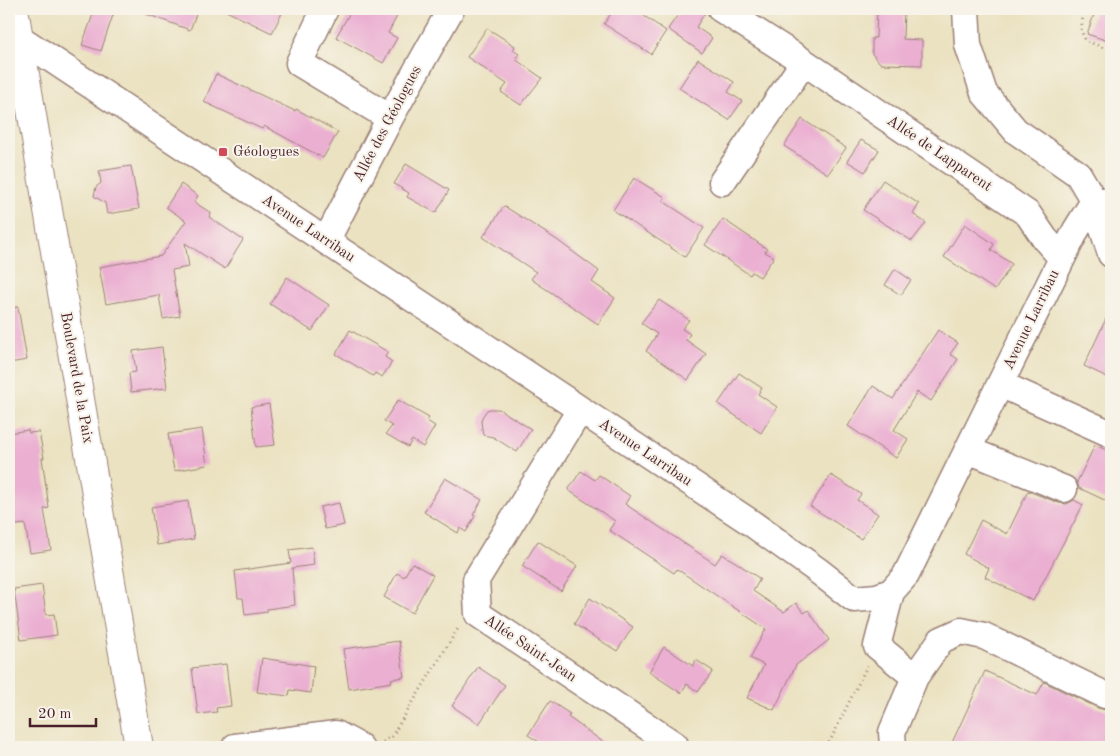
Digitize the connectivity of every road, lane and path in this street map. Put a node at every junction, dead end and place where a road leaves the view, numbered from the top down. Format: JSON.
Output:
{"nodes":[{"id":1,"x":14,"y":9,"type":"edge"},
{"id":2,"x":324,"y":9,"type":"edge"},
{"id":3,"x":451,"y":9,"type":"edge"},
{"id":4,"x":721,"y":9,"type":"edge"},
{"id":5,"x":966,"y":9,"type":"edge"},
{"id":6,"x":1084,"y":9,"type":"edge"},
{"id":7,"x":14,"y":34,"type":"edge"},
{"id":8,"x":1106,"y":49,"type":"dead end"},
{"id":9,"x":804,"y":62,"type":"junction"},
{"id":10,"x":390,"y":118,"type":"junction"},
{"id":11,"x":722,"y":182,"type":"dead end"},
{"id":12,"x":1103,"y":202,"type":"edge"},
{"id":13,"x":326,"y":241,"type":"junction"},
{"id":14,"x":1111,"y":254,"type":"edge"},
{"id":15,"x":1062,"y":258,"type":"junction"},
{"id":16,"x":1000,"y":384,"type":"junction"},
{"id":17,"x":580,"y":410,"type":"junction"},
{"id":18,"x":1111,"y":434,"type":"edge"},
{"id":19,"x":968,"y":450,"type":"junction"},
{"id":20,"x":1064,"y":490,"type":"dead end"},
{"id":21,"x":891,"y":592,"type":"junction"},
{"id":22,"x":478,"y":614,"type":"junction"},
{"id":23,"x":877,"y":646,"type":"junction"},
{"id":24,"x":915,"y":677,"type":"junction"},
{"id":25,"x":1105,"y":695,"type":"dead end"},
{"id":26,"x":370,"y":745,"type":"edge"},
{"id":27,"x":140,"y":747,"type":"edge"},
{"id":28,"x":235,"y":747,"type":"edge"},
{"id":29,"x":674,"y":747,"type":"edge"},
{"id":30,"x":827,"y":747,"type":"edge"},
{"id":31,"x":893,"y":747,"type":"edge"}],
"edges":[{"from":1,"to":7,"type":"main road","name":"Boulevard de la Paix"},
{"from":2,"to":10,"type":"street"},
{"from":3,"to":10,"type":"street","name":"Allée des Géologues"},
{"from":4,"to":9,"type":"street","name":"Allée de Lapparent"},
{"from":5,"to":12,"type":"street"},
{"from":6,"to":8,"type":"path"},
{"from":7,"to":13,"type":"street","name":"Avenue Larribau"},
{"from":7,"to":27,"type":"main road","name":"Boulevard de la Paix"},
{"from":9,"to":11,"type":"street"},
{"from":9,"to":15,"type":"street","name":"Allée de Lapparent"},
{"from":10,"to":13,"type":"street","name":"Allée des Géologues"},
{"from":12,"to":14,"type":"street"},
{"from":12,"to":15,"type":"street","name":"Avenue Larribau"},
{"from":13,"to":17,"type":"street","name":"Avenue Larribau"},
{"from":15,"to":16,"type":"street","name":"Avenue Larribau"},
{"from":16,"to":18,"type":"street"},
{"from":16,"to":19,"type":"street","name":"Avenue Larribau"},
{"from":17,"to":21,"type":"street","name":"Avenue Larribau"},
{"from":17,"to":22,"type":"street","name":"Allée Saint-Jean"},
{"from":19,"to":20,"type":"street"},
{"from":19,"to":21,"type":"street","name":"Avenue Larribau"},
{"from":21,"to":23,"type":"street"},
{"from":22,"to":26,"type":"path"},
{"from":22,"to":29,"type":"street","name":"Allée Saint-Jean"},
{"from":23,"to":24,"type":"street"},
{"from":23,"to":30,"type":"path"},
{"from":24,"to":25,"type":"street"},
{"from":24,"to":31,"type":"street"},
{"from":26,"to":28,"type":"street"}]}
